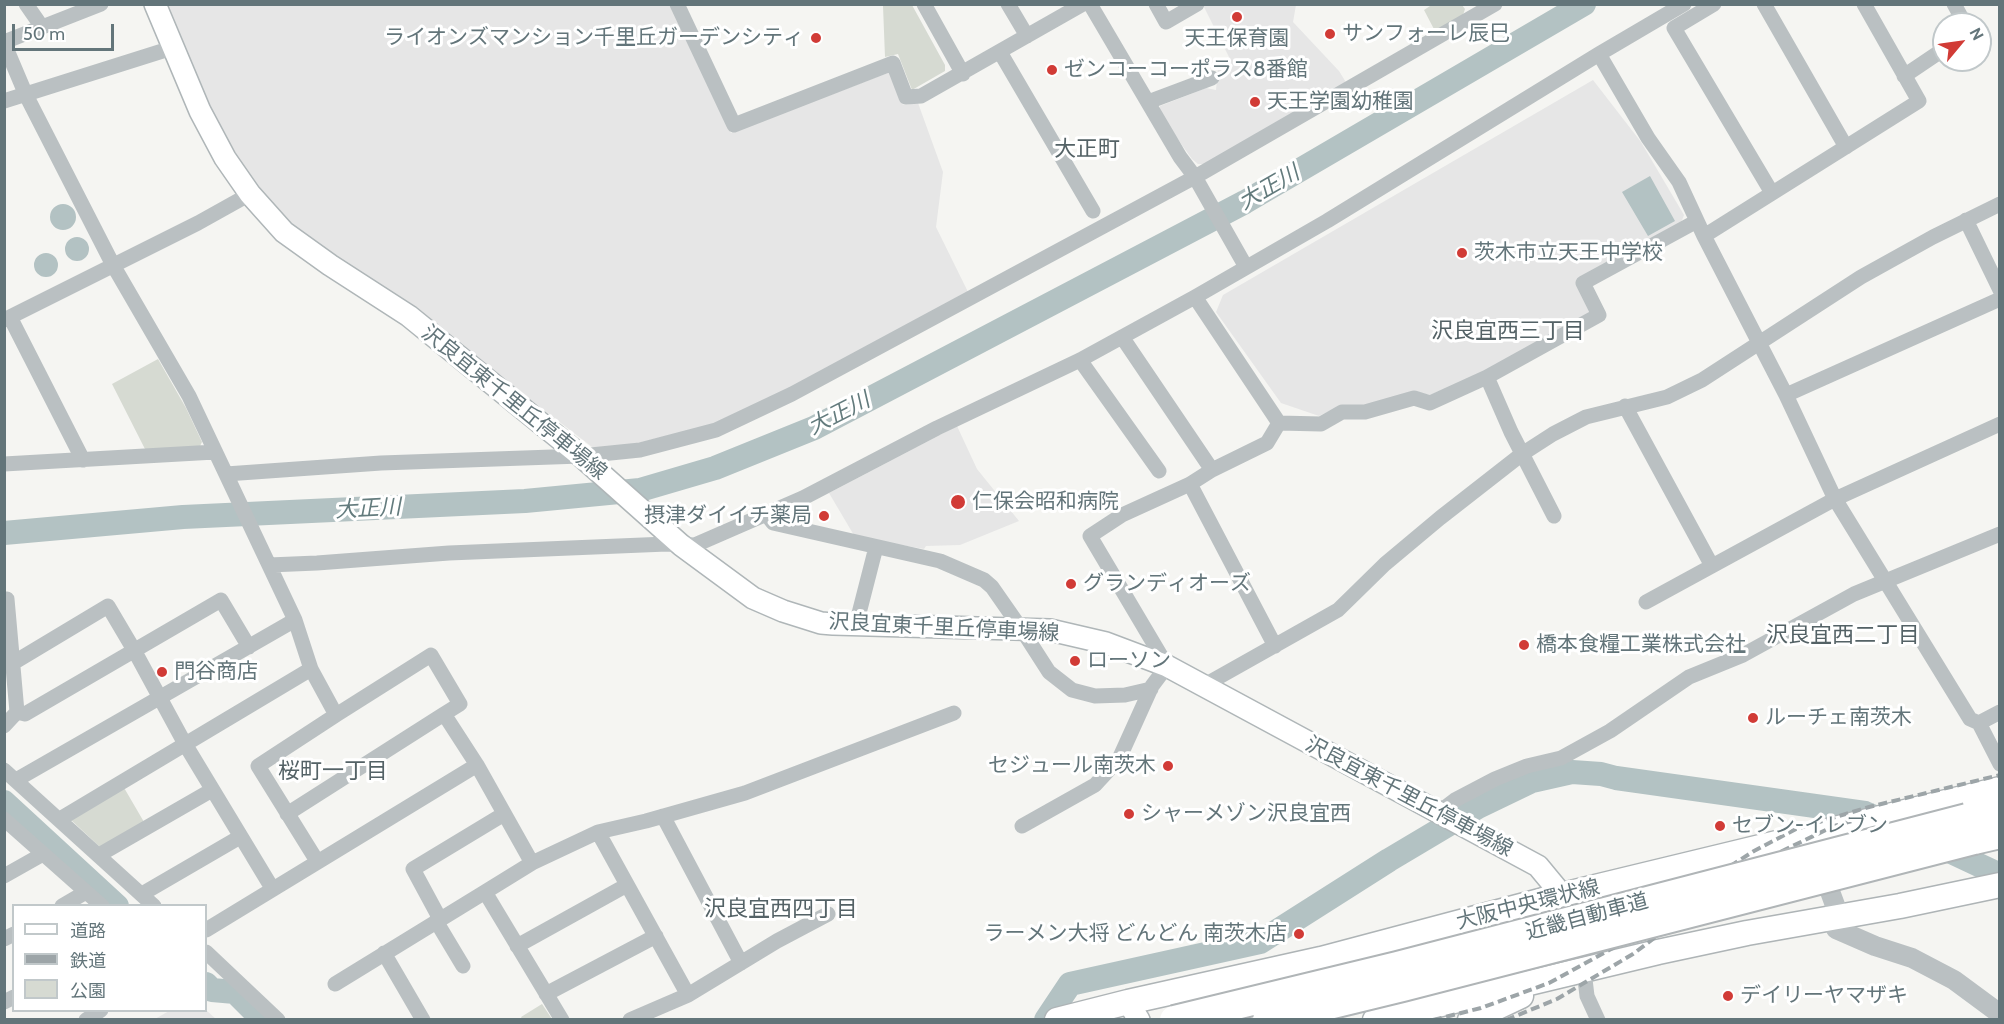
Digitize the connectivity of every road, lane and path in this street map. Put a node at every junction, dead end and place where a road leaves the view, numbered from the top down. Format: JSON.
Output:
{"nodes":[{"id":1,"x":26,"y":4,"type":"edge"},
{"id":2,"x":101,"y":4,"type":"edge"},
{"id":3,"x":154,"y":4,"type":"edge"},
{"id":4,"x":678,"y":4,"type":"edge"},
{"id":5,"x":924,"y":4,"type":"edge"},
{"id":6,"x":1008,"y":4,"type":"edge"},
{"id":7,"x":1083,"y":4,"type":"edge"},
{"id":8,"x":1090,"y":4,"type":"edge"},
{"id":9,"x":1156,"y":4,"type":"edge"},
{"id":10,"x":1197,"y":4,"type":"edge"},
{"id":11,"x":1495,"y":4,"type":"edge"},
{"id":12,"x":1684,"y":4,"type":"edge"},
{"id":13,"x":1714,"y":4,"type":"edge"},
{"id":14,"x":1764,"y":4,"type":"edge"},
{"id":15,"x":1864,"y":4,"type":"edge"},
{"id":16,"x":1475,"y":9,"type":"edge"},
{"id":17,"x":42,"y":27,"type":"junction"},
{"id":18,"x":1027,"y":36,"type":"junction"},
{"id":19,"x":4,"y":42,"type":"edge"},
{"id":20,"x":172,"y":48,"type":"junction"},
{"id":21,"x":1000,"y":52,"type":"junction"},
{"id":22,"x":1599,"y":54,"type":"junction"},
{"id":23,"x":1932,"y":57,"type":"edge"},
{"id":24,"x":963,"y":74,"type":"junction"},
{"id":25,"x":1904,"y":75,"type":"junction"},
{"id":26,"x":1212,"y":78,"type":"dead end"},
{"id":27,"x":26,"y":95,"type":"junction"},
{"id":28,"x":4,"y":101,"type":"edge"},
{"id":29,"x":1148,"y":102,"type":"junction"},
{"id":30,"x":1846,"y":147,"type":"junction"},
{"id":31,"x":1195,"y":177,"type":"junction"},
{"id":32,"x":1772,"y":193,"type":"junction"},
{"id":33,"x":250,"y":194,"type":"junction"},
{"id":34,"x":2000,"y":204,"type":"edge"},
{"id":35,"x":1092,"y":211,"type":"dead end"},
{"id":36,"x":1966,"y":220,"type":"junction"},
{"id":37,"x":1698,"y":221,"type":"junction"},
{"id":38,"x":1704,"y":236,"type":"junction"},
{"id":39,"x":113,"y":265,"type":"junction"},
{"id":40,"x":1246,"y":267,"type":"junction"},
{"id":41,"x":2000,"y":290,"type":"edge"},
{"id":42,"x":1195,"y":297,"type":"junction"},
{"id":43,"x":2000,"y":299,"type":"edge"},
{"id":44,"x":7,"y":319,"type":"edge"},
{"id":45,"x":1122,"y":337,"type":"junction"},
{"id":46,"x":1760,"y":342,"type":"junction"},
{"id":47,"x":1080,"y":360,"type":"junction"},
{"id":48,"x":1487,"y":377,"type":"junction"},
{"id":49,"x":1786,"y":395,"type":"junction"},
{"id":50,"x":1625,"y":406,"type":"junction"},
{"id":51,"x":1279,"y":423,"type":"junction"},
{"id":52,"x":2000,"y":424,"type":"edge"},
{"id":53,"x":215,"y":452,"type":"junction"},
{"id":54,"x":1522,"y":454,"type":"junction"},
{"id":55,"x":581,"y":456,"type":"junction"},
{"id":56,"x":83,"y":460,"type":"junction"},
{"id":57,"x":4,"y":464,"type":"edge"},
{"id":58,"x":1212,"y":470,"type":"junction"},
{"id":59,"x":1159,"y":471,"type":"dead end"},
{"id":60,"x":226,"y":475,"type":"junction"},
{"id":61,"x":1190,"y":484,"type":"junction"},
{"id":62,"x":1835,"y":499,"type":"junction"},
{"id":63,"x":766,"y":514,"type":"junction"},
{"id":64,"x":1554,"y":516,"type":"dead end"},
{"id":65,"x":2000,"y":534,"type":"edge"},
{"id":66,"x":676,"y":541,"type":"junction"},
{"id":67,"x":876,"y":547,"type":"junction"},
{"id":68,"x":267,"y":561,"type":"junction"},
{"id":69,"x":1712,"y":566,"type":"junction"},
{"id":70,"x":1885,"y":582,"type":"junction"},
{"id":71,"x":7,"y":599,"type":"dead end"},
{"id":72,"x":1646,"y":602,"type":"dead end"},
{"id":73,"x":295,"y":620,"type":"junction"},
{"id":74,"x":856,"y":626,"type":"junction"},
{"id":75,"x":1022,"y":630,"type":"junction"},
{"id":76,"x":1275,"y":646,"type":"junction"},
{"id":77,"x":249,"y":647,"type":"junction"},
{"id":78,"x":134,"y":650,"type":"junction"},
{"id":79,"x":13,"y":663,"type":"junction"},
{"id":80,"x":1167,"y":666,"type":"junction"},
{"id":81,"x":311,"y":669,"type":"junction"},
{"id":82,"x":1203,"y":686,"type":"junction"},
{"id":83,"x":1151,"y":689,"type":"junction"},
{"id":84,"x":159,"y":699,"type":"junction"},
{"id":85,"x":17,"y":712,"type":"junction"},
{"id":86,"x":2000,"y":712,"type":"edge"},
{"id":87,"x":444,"y":714,"type":"junction"},
{"id":88,"x":954,"y":714,"type":"dead end"},
{"id":89,"x":336,"y":715,"type":"junction"},
{"id":90,"x":1979,"y":723,"type":"junction"},
{"id":91,"x":4,"y":726,"type":"edge"},
{"id":92,"x":185,"y":744,"type":"junction"},
{"id":93,"x":2000,"y":764,"type":"edge"},
{"id":94,"x":477,"y":765,"type":"junction"},
{"id":95,"x":10,"y":775,"type":"edge"},
{"id":96,"x":2000,"y":789,"type":"edge"},
{"id":97,"x":212,"y":790,"type":"junction"},
{"id":98,"x":2000,"y":809,"type":"edge"},
{"id":99,"x":287,"y":814,"type":"junction"},
{"id":100,"x":504,"y":814,"type":"junction"},
{"id":101,"x":1441,"y":814,"type":"junction"},
{"id":102,"x":663,"y":816,"type":"junction"},
{"id":103,"x":60,"y":819,"type":"junction"},
{"id":104,"x":1022,"y":826,"type":"dead end"},
{"id":105,"x":8,"y":827,"type":"edge"},
{"id":106,"x":598,"y":832,"type":"junction"},
{"id":107,"x":2000,"y":834,"type":"edge"},
{"id":108,"x":1810,"y":836,"type":"junction"},
{"id":109,"x":240,"y":837,"type":"junction"},
{"id":110,"x":44,"y":854,"type":"junction"},
{"id":111,"x":99,"y":855,"type":"junction"},
{"id":112,"x":317,"y":861,"type":"junction"},
{"id":113,"x":532,"y":863,"type":"junction"},
{"id":114,"x":4,"y":876,"type":"edge"},
{"id":115,"x":627,"y":885,"type":"junction"},
{"id":116,"x":2000,"y":885,"type":"edge"},
{"id":117,"x":272,"y":888,"type":"junction"},
{"id":118,"x":86,"y":892,"type":"junction"},
{"id":119,"x":485,"y":892,"type":"junction"},
{"id":120,"x":142,"y":894,"type":"junction"},
{"id":121,"x":1562,"y":895,"type":"junction"},
{"id":122,"x":65,"y":904,"type":"edge"},
{"id":123,"x":100,"y":904,"type":"edge"},
{"id":124,"x":152,"y":904,"type":"edge"},
{"id":125,"x":828,"y":914,"type":"dead end"},
{"id":126,"x":1839,"y":916,"type":"junction"},
{"id":127,"x":438,"y":920,"type":"junction"},
{"id":128,"x":207,"y":929,"type":"edge"},
{"id":129,"x":656,"y":936,"type":"junction"},
{"id":130,"x":517,"y":946,"type":"junction"},
{"id":131,"x":207,"y":953,"type":"edge"},
{"id":132,"x":384,"y":953,"type":"junction"},
{"id":133,"x":741,"y":963,"type":"junction"},
{"id":134,"x":463,"y":966,"type":"dead end"},
{"id":135,"x":1575,"y":973,"type":"junction"},
{"id":136,"x":335,"y":984,"type":"dead end"},
{"id":137,"x":546,"y":994,"type":"junction"},
{"id":138,"x":688,"y":995,"type":"junction"},
{"id":139,"x":99,"y":1012,"type":"edge"},
{"id":140,"x":1131,"y":1014,"type":"edge"},
{"id":141,"x":2000,"y":1014,"type":"edge"},
{"id":142,"x":86,"y":1020,"type":"edge"},
{"id":143,"x":278,"y":1020,"type":"edge"},
{"id":144,"x":423,"y":1020,"type":"edge"},
{"id":145,"x":562,"y":1020,"type":"edge"},
{"id":146,"x":630,"y":1020,"type":"edge"},
{"id":147,"x":1057,"y":1020,"type":"edge"},
{"id":148,"x":1174,"y":1020,"type":"edge"},
{"id":149,"x":1267,"y":1020,"type":"edge"},
{"id":150,"x":1375,"y":1020,"type":"edge"},
{"id":151,"x":1470,"y":1020,"type":"edge"},
{"id":152,"x":1598,"y":1020,"type":"edge"}],
"edges":[{"from":1,"to":17,"type":"street"},
{"from":2,"to":17,"type":"street"},
{"from":3,"to":20,"type":"main road","name":"沢良宜東千里丘停車場線"},
{"from":4,"to":24,"type":"street"},
{"from":5,"to":24,"type":"street"},
{"from":6,"to":18,"type":"street"},
{"from":7,"to":18,"type":"street"},
{"from":8,"to":29,"type":"street"},
{"from":9,"to":10,"type":"street"},
{"from":11,"to":16,"type":"street"},
{"from":12,"to":22,"type":"street"},
{"from":13,"to":32,"type":"street"},
{"from":14,"to":30,"type":"street"},
{"from":15,"to":25,"type":"street"},
{"from":16,"to":31,"type":"street"},
{"from":17,"to":19,"type":"street"},
{"from":18,"to":21,"type":"street"},
{"from":19,"to":27,"type":"street"},
{"from":20,"to":27,"type":"street"},
{"from":20,"to":33,"type":"main road","name":"沢良宜東千里丘停車場線"},
{"from":21,"to":24,"type":"street"},
{"from":21,"to":35,"type":"street"},
{"from":22,"to":37,"type":"street"},
{"from":22,"to":40,"type":"street"},
{"from":23,"to":25,"type":"street"},
{"from":25,"to":30,"type":"street"},
{"from":26,"to":29,"type":"street"},
{"from":27,"to":28,"type":"street"},
{"from":27,"to":39,"type":"street"},
{"from":29,"to":31,"type":"street"},
{"from":30,"to":32,"type":"street"},
{"from":31,"to":40,"type":"street"},
{"from":31,"to":55,"type":"street"},
{"from":32,"to":38,"type":"street"},
{"from":33,"to":39,"type":"street"},
{"from":33,"to":55,"type":"main road","name":"沢良宜東千里丘停車場線"},
{"from":34,"to":36,"type":"street"},
{"from":36,"to":41,"type":"street"},
{"from":36,"to":46,"type":"street"},
{"from":37,"to":38,"type":"street"},
{"from":37,"to":48,"type":"street"},
{"from":38,"to":46,"type":"street"},
{"from":39,"to":44,"type":"street"},
{"from":39,"to":53,"type":"street"},
{"from":40,"to":42,"type":"street"},
{"from":42,"to":45,"type":"street"},
{"from":42,"to":51,"type":"street"},
{"from":43,"to":49,"type":"street"},
{"from":44,"to":56,"type":"street"},
{"from":45,"to":47,"type":"street"},
{"from":45,"to":58,"type":"street"},
{"from":46,"to":49,"type":"street"},
{"from":46,"to":50,"type":"street"},
{"from":47,"to":59,"type":"street"},
{"from":47,"to":63,"type":"street"},
{"from":48,"to":51,"type":"street"},
{"from":48,"to":54,"type":"street"},
{"from":49,"to":62,"type":"street"},
{"from":50,"to":54,"type":"street"},
{"from":50,"to":69,"type":"street"},
{"from":51,"to":58,"type":"street"},
{"from":52,"to":62,"type":"street"},
{"from":53,"to":56,"type":"street"},
{"from":53,"to":60,"type":"street"},
{"from":54,"to":64,"type":"street"},
{"from":54,"to":76,"type":"street"},
{"from":55,"to":60,"type":"street"},
{"from":55,"to":66,"type":"main road","name":"沢良宜東千里丘停車場線"},
{"from":56,"to":57,"type":"street"},
{"from":58,"to":61,"type":"street"},
{"from":60,"to":68,"type":"street"},
{"from":61,"to":76,"type":"street"},
{"from":61,"to":80,"type":"street"},
{"from":62,"to":69,"type":"street"},
{"from":62,"to":70,"type":"street"},
{"from":63,"to":66,"type":"street"},
{"from":63,"to":67,"type":"street"},
{"from":65,"to":70,"type":"street"},
{"from":66,"to":68,"type":"street"},
{"from":66,"to":74,"type":"main road","name":"沢良宜東千里丘停車場線"},
{"from":67,"to":74,"type":"street"},
{"from":67,"to":75,"type":"street"},
{"from":68,"to":73,"type":"street"},
{"from":69,"to":72,"type":"street"},
{"from":70,"to":90,"type":"street"},
{"from":70,"to":101,"type":"street"},
{"from":71,"to":79,"type":"street"},
{"from":73,"to":77,"type":"street"},
{"from":73,"to":81,"type":"street"},
{"from":74,"to":75,"type":"main road","name":"沢良宜東千里丘停車場線"},
{"from":75,"to":80,"type":"main road","name":"沢良宜東千里丘停車場線"},
{"from":75,"to":83,"type":"street"},
{"from":76,"to":82,"type":"street"},
{"from":77,"to":78,"type":"street"},
{"from":77,"to":84,"type":"street"},
{"from":78,"to":79,"type":"street"},
{"from":78,"to":84,"type":"street"},
{"from":78,"to":85,"type":"street"},
{"from":79,"to":85,"type":"street"},
{"from":80,"to":82,"type":"main road","name":"沢良宜東千里丘停車場線"},
{"from":80,"to":83,"type":"street"},
{"from":81,"to":89,"type":"street"},
{"from":81,"to":92,"type":"street"},
{"from":82,"to":101,"type":"main road","name":"沢良宜東千里丘停車場線"},
{"from":83,"to":104,"type":"street"},
{"from":84,"to":92,"type":"street"},
{"from":84,"to":95,"type":"street"},
{"from":85,"to":91,"type":"street"},
{"from":86,"to":90,"type":"street"},
{"from":87,"to":89,"type":"street"},
{"from":87,"to":94,"type":"street"},
{"from":87,"to":99,"type":"street"},
{"from":88,"to":102,"type":"street"},
{"from":89,"to":99,"type":"street"},
{"from":90,"to":93,"type":"street"},
{"from":92,"to":97,"type":"street"},
{"from":92,"to":103,"type":"street"},
{"from":94,"to":100,"type":"street"},
{"from":94,"to":112,"type":"street"},
{"from":95,"to":103,"type":"street"},
{"from":96,"to":108,"type":"main road","name":"大阪中央環状線"},
{"from":97,"to":109,"type":"street"},
{"from":97,"to":111,"type":"street"},
{"from":98,"to":148,"type":"highway","name":"近畿自動車道","bridge":true},
{"from":99,"to":112,"type":"street"},
{"from":100,"to":113,"type":"street"},
{"from":100,"to":127,"type":"street"},
{"from":101,"to":121,"type":"main road","name":"沢良宜東千里丘停車場線"},
{"from":102,"to":106,"type":"street"},
{"from":102,"to":133,"type":"street"},
{"from":103,"to":111,"type":"street"},
{"from":105,"to":110,"type":"street"},
{"from":106,"to":113,"type":"street"},
{"from":106,"to":115,"type":"street"},
{"from":107,"to":149,"type":"highway","name":"近畿自動車道","bridge":true},
{"from":108,"to":121,"type":"main road","name":"大阪中央環状線"},
{"from":108,"to":126,"type":"street"},
{"from":109,"to":117,"type":"street"},
{"from":109,"to":120,"type":"street"},
{"from":110,"to":114,"type":"street"},
{"from":110,"to":118,"type":"street"},
{"from":111,"to":120,"type":"street"},
{"from":112,"to":117,"type":"street"},
{"from":113,"to":119,"type":"street"},
{"from":115,"to":129,"type":"street"},
{"from":115,"to":130,"type":"street"},
{"from":116,"to":126,"type":"main road"},
{"from":117,"to":128,"type":"street"},
{"from":118,"to":122,"type":"street"},
{"from":118,"to":123,"type":"street"},
{"from":119,"to":127,"type":"street"},
{"from":119,"to":130,"type":"street"},
{"from":120,"to":124,"type":"street"},
{"from":121,"to":135,"type":"main road","name":"沢良宜東千里丘停車場線"},
{"from":121,"to":140,"type":"main road","name":"大阪中央環状線"},
{"from":125,"to":133,"type":"street"},
{"from":126,"to":135,"type":"main road"},
{"from":126,"to":141,"type":"street"},
{"from":127,"to":132,"type":"street"},
{"from":127,"to":134,"type":"street"},
{"from":129,"to":137,"type":"street"},
{"from":129,"to":138,"type":"street"},
{"from":130,"to":137,"type":"street"},
{"from":131,"to":143,"type":"street"},
{"from":132,"to":136,"type":"street"},
{"from":132,"to":144,"type":"street"},
{"from":133,"to":138,"type":"street"},
{"from":135,"to":150,"type":"main road"},
{"from":135,"to":151,"type":"main road"},
{"from":135,"to":152,"type":"street"},
{"from":137,"to":145,"type":"street"},
{"from":138,"to":146,"type":"street"},
{"from":139,"to":142,"type":"street"},
{"from":140,"to":147,"type":"main road","name":"大阪中央環状線"}]}
